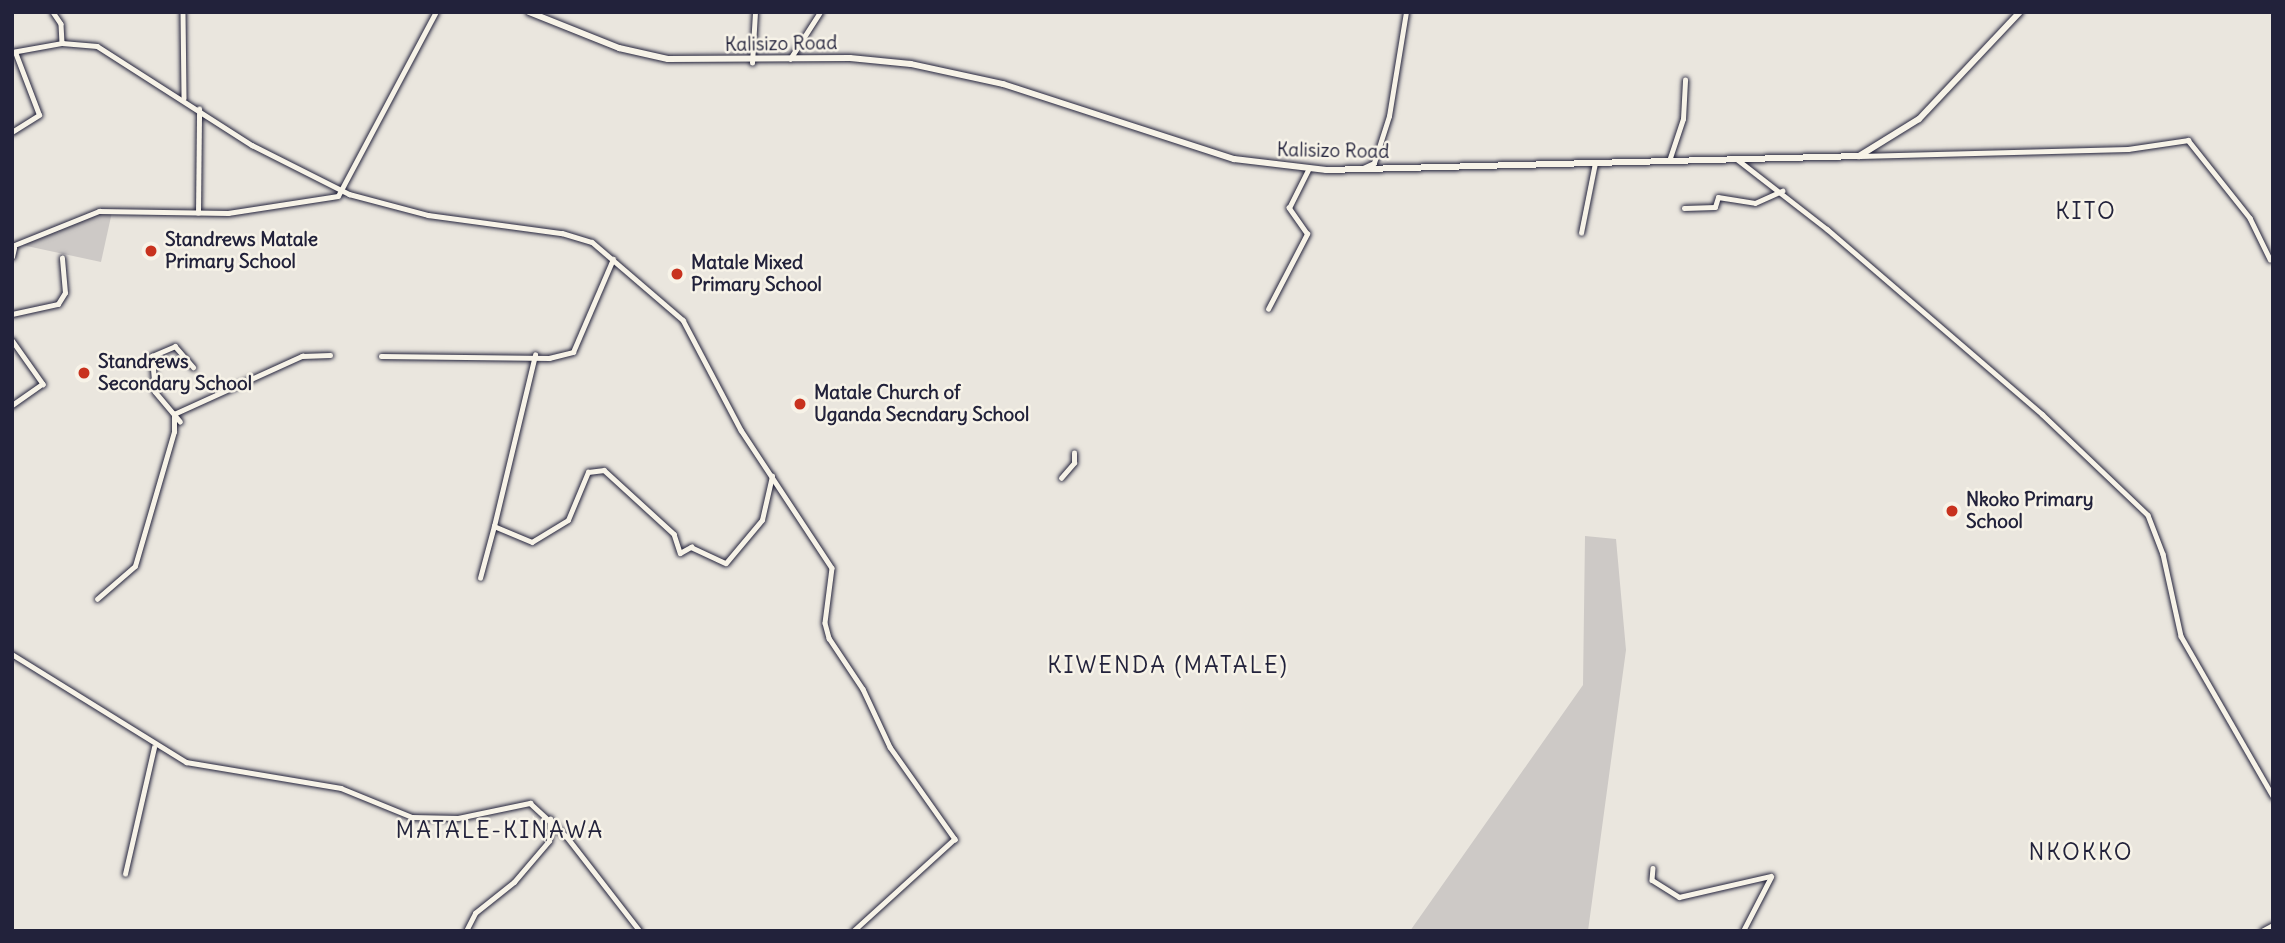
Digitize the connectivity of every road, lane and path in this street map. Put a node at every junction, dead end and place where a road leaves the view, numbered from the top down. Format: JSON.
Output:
{"nodes":[{"id":1,"x":52,"y":12,"type":"edge"},
{"id":2,"x":183,"y":12,"type":"edge"},
{"id":3,"x":436,"y":12,"type":"edge"},
{"id":4,"x":529,"y":12,"type":"edge"},
{"id":5,"x":755,"y":12,"type":"edge"},
{"id":6,"x":820,"y":12,"type":"edge"},
{"id":7,"x":1406,"y":12,"type":"edge"},
{"id":8,"x":2020,"y":12,"type":"edge"},
{"id":9,"x":62,"y":43,"type":"junction"},
{"id":10,"x":14,"y":52,"type":"edge"},
{"id":11,"x":790,"y":60,"type":"junction"},
{"id":12,"x":752,"y":63,"type":"junction"},
{"id":13,"x":1685,"y":80,"type":"dead end"},
{"id":14,"x":184,"y":98,"type":"junction"},
{"id":15,"x":199,"y":109,"type":"junction"},
{"id":16,"x":12,"y":132,"type":"edge"},
{"id":17,"x":1859,"y":156,"type":"junction"},
{"id":18,"x":1754,"y":159,"type":"junction"},
{"id":19,"x":1738,"y":160,"type":"junction"},
{"id":20,"x":1669,"y":161,"type":"junction"},
{"id":21,"x":1595,"y":163,"type":"junction"},
{"id":22,"x":1755,"y":169,"type":"junction"},
{"id":23,"x":1308,"y":170,"type":"junction"},
{"id":24,"x":1360,"y":170,"type":"junction"},
{"id":25,"x":341,"y":191,"type":"junction"},
{"id":26,"x":1782,"y":191,"type":"junction"},
{"id":27,"x":1684,"y":208,"type":"dead end"},
{"id":28,"x":198,"y":213,"type":"junction"},
{"id":29,"x":1581,"y":233,"type":"dead end"},
{"id":30,"x":13,"y":247,"type":"edge"},
{"id":31,"x":12,"y":257,"type":"edge"},
{"id":32,"x":62,"y":258,"type":"dead end"},
{"id":33,"x":2270,"y":258,"type":"dead end"},
{"id":34,"x":613,"y":259,"type":"junction"},
{"id":35,"x":1268,"y":309,"type":"dead end"},
{"id":36,"x":12,"y":314,"type":"edge"},
{"id":37,"x":12,"y":340,"type":"edge"},
{"id":38,"x":330,"y":355,"type":"dead end"},
{"id":39,"x":535,"y":355,"type":"junction"},
{"id":40,"x":381,"y":356,"type":"dead end"},
{"id":41,"x":193,"y":367,"type":"dead end"},
{"id":42,"x":12,"y":406,"type":"edge"},
{"id":43,"x":174,"y":414,"type":"junction"},
{"id":44,"x":180,"y":422,"type":"dead end"},
{"id":45,"x":1074,"y":453,"type":"dead end"},
{"id":46,"x":773,"y":475,"type":"junction"},
{"id":47,"x":1061,"y":478,"type":"dead end"},
{"id":48,"x":494,"y":526,"type":"junction"},
{"id":49,"x":480,"y":578,"type":"dead end"},
{"id":50,"x":97,"y":599,"type":"dead end"},
{"id":51,"x":12,"y":654,"type":"edge"},
{"id":52,"x":154,"y":747,"type":"junction"},
{"id":53,"x":2273,"y":796,"type":"edge"},
{"id":54,"x":549,"y":816,"type":"junction"},
{"id":55,"x":1653,"y":868,"type":"dead end"},
{"id":56,"x":125,"y":874,"type":"dead end"},
{"id":57,"x":2273,"y":925,"type":"edge"},
{"id":58,"x":466,"y":931,"type":"edge"},
{"id":59,"x":640,"y":931,"type":"edge"},
{"id":60,"x":854,"y":931,"type":"edge"},
{"id":61,"x":1743,"y":931,"type":"edge"},
{"id":62,"x":2262,"y":931,"type":"edge"}],
"edges":[{"from":1,"to":9,"type":"street"},
{"from":2,"to":14,"type":"street"},
{"from":3,"to":25,"type":"street"},
{"from":4,"to":12,"type":"street","name":"Kalisizo Road"},
{"from":5,"to":12,"type":"street"},
{"from":6,"to":11,"type":"street"},
{"from":7,"to":24,"type":"street"},
{"from":8,"to":17,"type":"street"},
{"from":9,"to":10,"type":"street"},
{"from":9,"to":14,"type":"street"},
{"from":10,"to":16,"type":"street"},
{"from":11,"to":12,"type":"street","name":"Kalisizo Road"},
{"from":11,"to":23,"type":"street","name":"Kalisizo Road"},
{"from":13,"to":20,"type":"street"},
{"from":14,"to":15,"type":"street"},
{"from":15,"to":25,"type":"street"},
{"from":15,"to":28,"type":"street"},
{"from":17,"to":18,"type":"street","name":"Kalisizo Road"},
{"from":17,"to":33,"type":"street"},
{"from":18,"to":19,"type":"street","name":"Kalisizo Road"},
{"from":18,"to":22,"type":"street"},
{"from":19,"to":20,"type":"street","name":"Kalisizo Road"},
{"from":19,"to":22,"type":"street"},
{"from":20,"to":21,"type":"street","name":"Kalisizo Road"},
{"from":21,"to":24,"type":"street","name":"Kalisizo Road"},
{"from":21,"to":29,"type":"street"},
{"from":22,"to":26,"type":"street"},
{"from":23,"to":24,"type":"street","name":"Kalisizo Road"},
{"from":23,"to":35,"type":"street"},
{"from":25,"to":28,"type":"street"},
{"from":25,"to":34,"type":"street"},
{"from":26,"to":27,"type":"street"},
{"from":26,"to":53,"type":"street"},
{"from":28,"to":30,"type":"street"},
{"from":30,"to":31,"type":"street"},
{"from":32,"to":36,"type":"street"},
{"from":34,"to":39,"type":"street"},
{"from":34,"to":46,"type":"street"},
{"from":37,"to":42,"type":"street"},
{"from":38,"to":43,"type":"street"},
{"from":39,"to":40,"type":"street"},
{"from":39,"to":48,"type":"street"},
{"from":41,"to":43,"type":"street"},
{"from":43,"to":44,"type":"street"},
{"from":43,"to":50,"type":"street"},
{"from":45,"to":47,"type":"street"},
{"from":46,"to":48,"type":"street"},
{"from":46,"to":60,"type":"street"},
{"from":48,"to":49,"type":"street"},
{"from":51,"to":52,"type":"street"},
{"from":52,"to":54,"type":"street"},
{"from":52,"to":56,"type":"street"},
{"from":54,"to":58,"type":"street"},
{"from":54,"to":59,"type":"street"},
{"from":55,"to":61,"type":"street"},
{"from":57,"to":62,"type":"street"}]}
